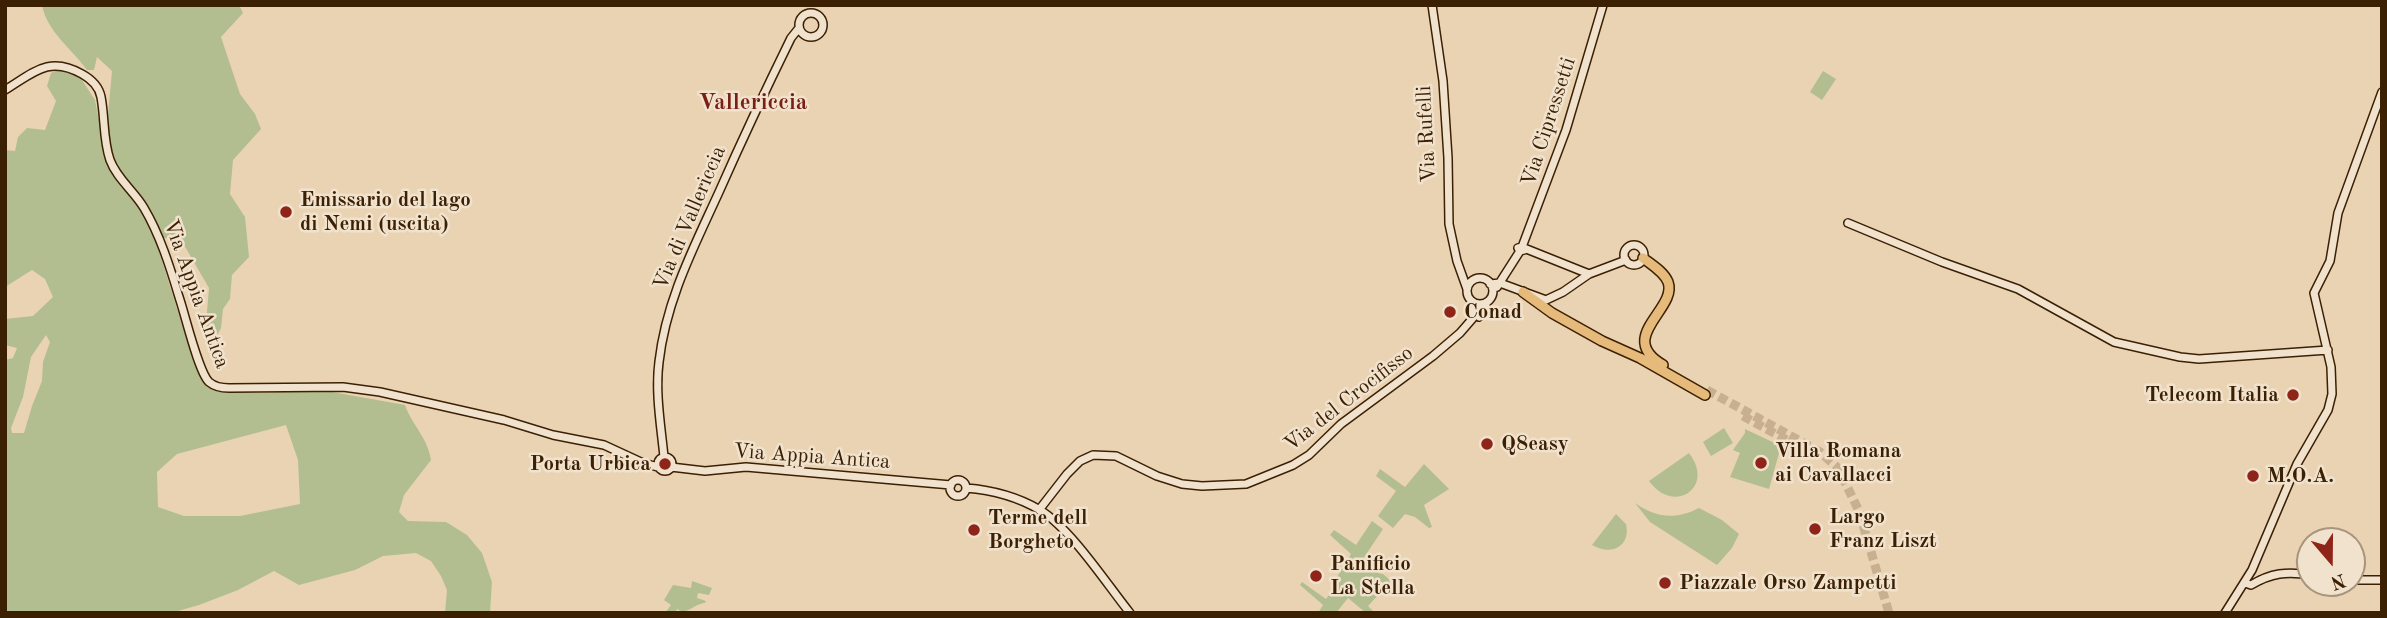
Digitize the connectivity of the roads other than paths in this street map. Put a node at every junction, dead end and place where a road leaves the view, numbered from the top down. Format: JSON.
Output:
{"nodes":[{"id":1,"x":811,"y":5,"type":"edge"},
{"id":2,"x":1432,"y":5,"type":"edge"},
{"id":3,"x":1603,"y":5,"type":"edge"},
{"id":4,"x":803,"y":16,"type":"junction"},
{"id":5,"x":818,"y":16,"type":"junction"},
{"id":6,"x":801,"y":32,"type":"junction"},
{"id":7,"x":5,"y":90,"type":"edge"},
{"id":8,"x":2382,"y":92,"type":"edge"},
{"id":9,"x":1848,"y":223,"type":"dead end"},
{"id":10,"x":1522,"y":249,"type":"junction"},
{"id":11,"x":1643,"y":258,"type":"junction"},
{"id":12,"x":1626,"y":260,"type":"junction"},
{"id":13,"x":1457,"y":261,"type":"junction"},
{"id":14,"x":1589,"y":274,"type":"junction"},
{"id":15,"x":1475,"y":279,"type":"junction"},
{"id":16,"x":1500,"y":283,"type":"junction"},
{"id":17,"x":1490,"y":284,"type":"junction"},
{"id":18,"x":1467,"y":289,"type":"junction"},
{"id":19,"x":1523,"y":292,"type":"junction"},
{"id":20,"x":1492,"y":293,"type":"junction"},
{"id":21,"x":1488,"y":301,"type":"junction"},
{"id":22,"x":1474,"y":303,"type":"junction"},
{"id":23,"x":1480,"y":321,"type":"dead end"},
{"id":24,"x":1468,"y":326,"type":"junction"},
{"id":25,"x":2328,"y":350,"type":"junction"},
{"id":26,"x":663,"y":457,"type":"junction"},
{"id":27,"x":658,"y":467,"type":"junction"},
{"id":28,"x":671,"y":467,"type":"junction"},
{"id":29,"x":951,"y":485,"type":"junction"},
{"id":30,"x":967,"y":488,"type":"junction"},
{"id":31,"x":1040,"y":510,"type":"junction"},
{"id":32,"x":2296,"y":575,"type":"edge"},
{"id":33,"x":2245,"y":583,"type":"junction"},
{"id":34,"x":1130,"y":613,"type":"edge"},
{"id":35,"x":2225,"y":613,"type":"edge"}],
"edges":[{"from":1,"to":4,"type":"street","name":"Via di Vallericcia"},
{"from":1,"to":5,"type":"street","name":"Via di Vallericcia"},
{"from":2,"to":13,"type":"street","name":"Via Rufelli"},
{"from":3,"to":10,"type":"street","name":"Via Cipressetti"},
{"from":4,"to":5,"type":"street"},
{"from":4,"to":6,"type":"street","name":"Via di Vallericcia"},
{"from":5,"to":6,"type":"street","name":"Via di Vallericcia"},
{"from":6,"to":26,"type":"street","name":"Via di Vallericcia"},
{"from":7,"to":27,"type":"street","name":"Via Appia Antica"},
{"from":8,"to":25,"type":"street"},
{"from":9,"to":25,"type":"street"},
{"from":10,"to":14,"type":"street"},
{"from":10,"to":16,"type":"street","name":"Via Cipressetti"},
{"from":11,"to":12,"type":"street"},
{"from":11,"to":12,"type":"street"},
{"from":11,"to":19,"type":"highway"},
{"from":12,"to":14,"type":"street"},
{"from":13,"to":15,"type":"street"},
{"from":13,"to":18,"type":"street","name":"Via Rufelli"},
{"from":14,"to":19,"type":"street"},
{"from":15,"to":17,"type":"street"},
{"from":15,"to":18,"type":"street"},
{"from":16,"to":17,"type":"street"},
{"from":16,"to":19,"type":"street"},
{"from":16,"to":20,"type":"street","name":"Via Cipressetti"},
{"from":17,"to":20,"type":"street"},
{"from":18,"to":22,"type":"street"},
{"from":20,"to":21,"type":"street"},
{"from":21,"to":22,"type":"street"},
{"from":21,"to":22,"type":"street"},
{"from":22,"to":24,"type":"street","name":"Via del Crocifisso"},
{"from":23,"to":24,"type":"street"},
{"from":24,"to":31,"type":"street","name":"Via del Crocifisso"},
{"from":25,"to":33,"type":"street"},
{"from":26,"to":27,"type":"street"},
{"from":26,"to":28,"type":"street"},
{"from":27,"to":28,"type":"street"},
{"from":28,"to":29,"type":"street","name":"Via Appia Antica"},
{"from":29,"to":30,"type":"street"},
{"from":29,"to":30,"type":"street"},
{"from":30,"to":31,"type":"street"},
{"from":31,"to":34,"type":"street"},
{"from":32,"to":33,"type":"street"},
{"from":33,"to":35,"type":"street"}]}
